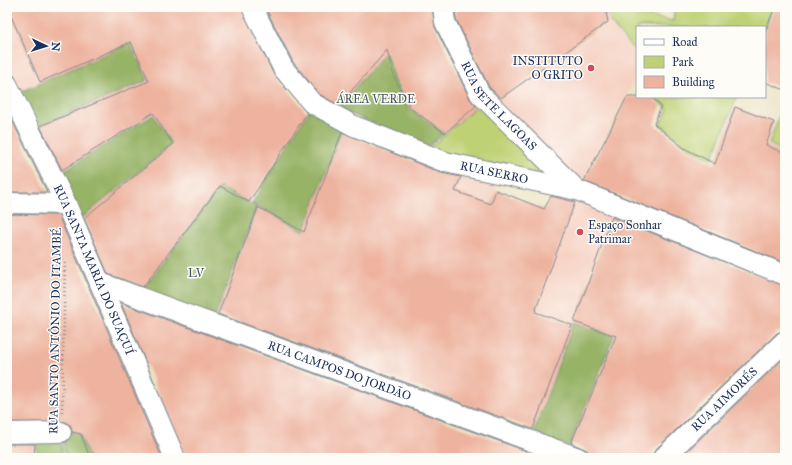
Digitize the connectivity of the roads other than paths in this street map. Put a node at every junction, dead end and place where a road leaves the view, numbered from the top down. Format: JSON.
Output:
{"nodes":[{"id":1,"x":252,"y":7,"type":"edge"},
{"id":2,"x":443,"y":7,"type":"edge"},
{"id":3,"x":7,"y":84,"type":"edge"},
{"id":4,"x":577,"y":190,"type":"junction"},
{"id":5,"x":7,"y":203,"type":"edge"},
{"id":6,"x":66,"y":204,"type":"junction"},
{"id":7,"x":785,"y":275,"type":"edge"},
{"id":8,"x":100,"y":283,"type":"junction"},
{"id":9,"x":785,"y":341,"type":"edge"},
{"id":10,"x":61,"y":432,"type":"road end"},
{"id":11,"x":7,"y":433,"type":"edge"},
{"id":12,"x":175,"y":458,"type":"edge"},
{"id":13,"x":578,"y":458,"type":"edge"},
{"id":14,"x":663,"y":458,"type":"edge"}],
"edges":[{"from":1,"to":4,"type":"street","name":"RUA SERRO"},
{"from":2,"to":4,"type":"street","name":"RUA SETE LAGOAS"},
{"from":3,"to":6,"type":"street","name":"RUA SANTA MARIA DO SUAÇUÍ"},
{"from":4,"to":7,"type":"street","name":"RUA SERRO"},
{"from":5,"to":6,"type":"street"},
{"from":6,"to":8,"type":"street","name":"RUA SANTA MARIA DO SUAÇUÍ"},
{"from":8,"to":12,"type":"street","name":"RUA SANTA MARIA DO SUAÇUÍ"},
{"from":8,"to":13,"type":"street","name":"RUA CAMPOS DO JORDÃO"},
{"from":9,"to":14,"type":"street","name":"RUA AIMORÉS"},
{"from":10,"to":11,"type":"street"}]}
